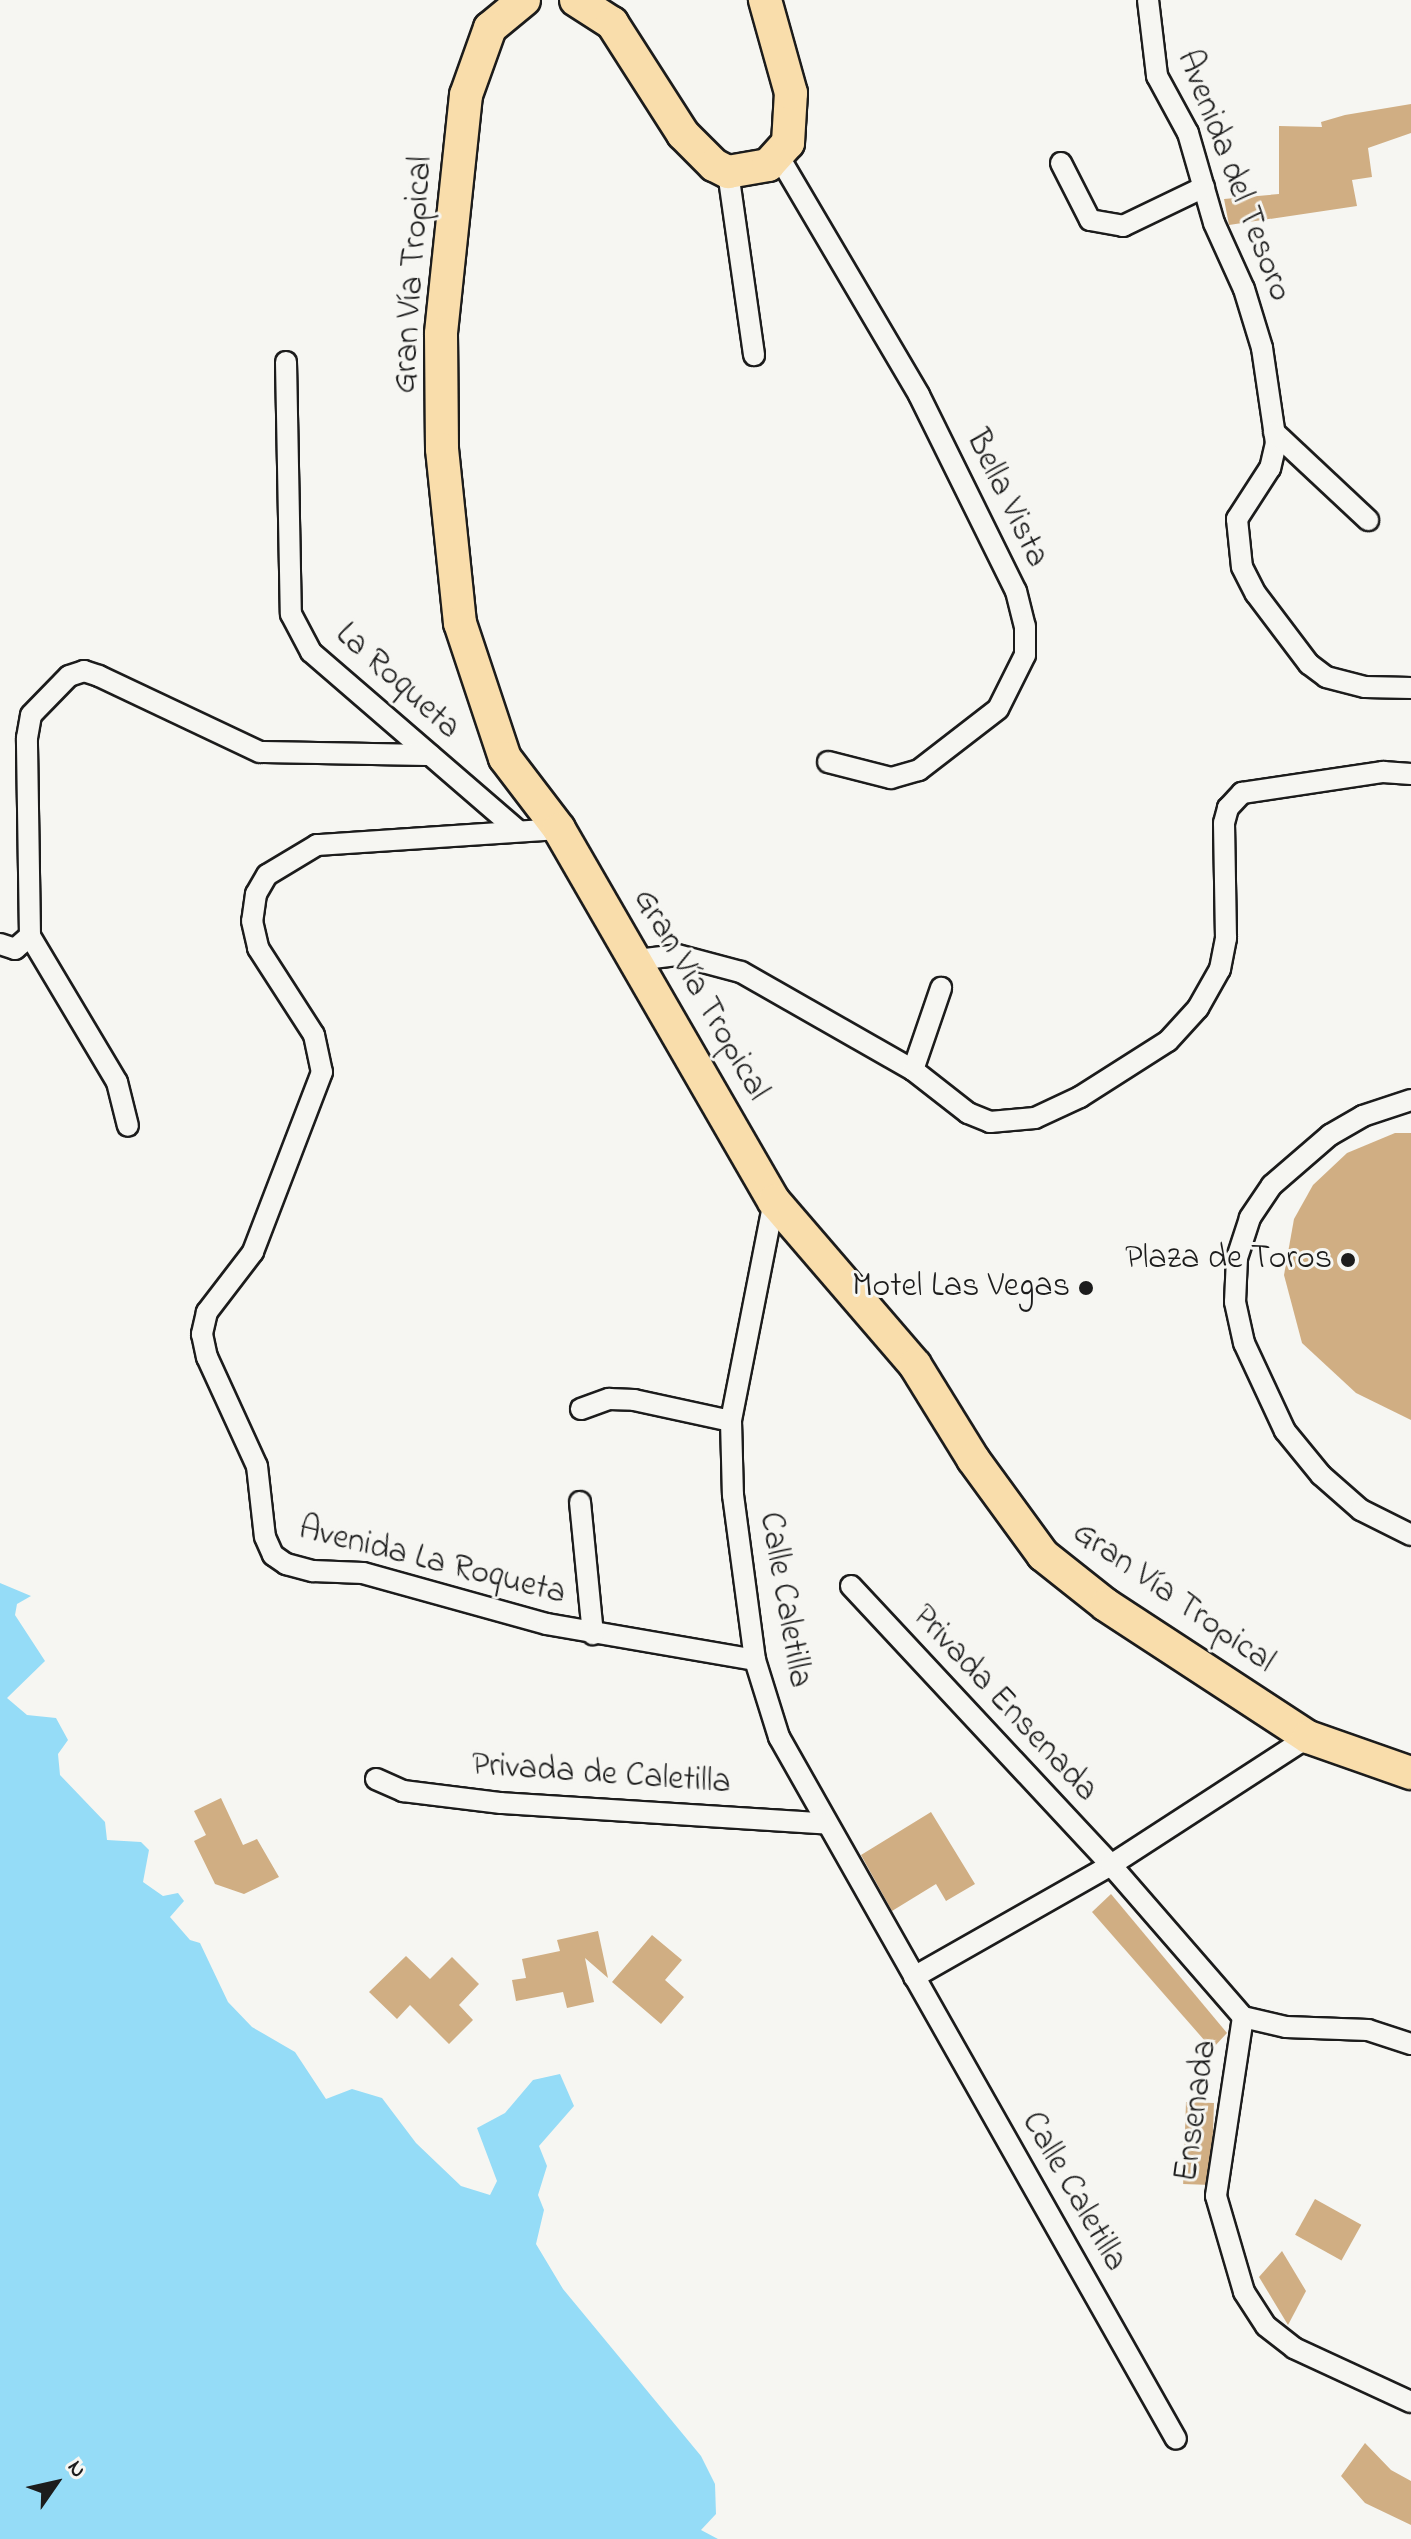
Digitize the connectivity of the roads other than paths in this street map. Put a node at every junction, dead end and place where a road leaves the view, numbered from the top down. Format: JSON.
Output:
{"nodes":[{"id":1,"x":524,"y":0,"type":"edge"},
{"id":2,"x":576,"y":0,"type":"edge"},
{"id":3,"x":765,"y":0,"type":"edge"},
{"id":4,"x":1148,"y":0,"type":"edge"},
{"id":5,"x":779,"y":157,"type":"junction"},
{"id":6,"x":1061,"y":163,"type":"dead end"},
{"id":7,"x":728,"y":172,"type":"junction"},
{"id":8,"x":1204,"y":187,"type":"junction"},
{"id":9,"x":754,"y":355,"type":"dead end"},
{"id":10,"x":286,"y":362,"type":"dead end"},
{"id":11,"x":1274,"y":432,"type":"junction"},
{"id":12,"x":1368,"y":520,"type":"dead end"},
{"id":13,"x":1411,"y":688,"type":"edge"},
{"id":14,"x":430,"y":755,"type":"junction"},
{"id":15,"x":828,"y":762,"type":"dead end"},
{"id":16,"x":1411,"y":774,"type":"edge"},
{"id":17,"x":516,"y":829,"type":"junction"},
{"id":18,"x":559,"y":829,"type":"junction"},
{"id":19,"x":30,"y":936,"type":"junction"},
{"id":20,"x":0,"y":944,"type":"edge"},
{"id":21,"x":637,"y":960,"type":"junction"},
{"id":22,"x":941,"y":988,"type":"dead end"},
{"id":23,"x":913,"y":1070,"type":"junction"},
{"id":24,"x":1411,"y":1100,"type":"edge"},
{"id":25,"x":128,"y":1126,"type":"dead end"},
{"id":26,"x":774,"y":1201,"type":"junction"},
{"id":27,"x":581,"y":1409,"type":"dead end"},
{"id":28,"x":731,"y":1421,"type":"junction"},
{"id":29,"x":580,"y":1502,"type":"dead end"},
{"id":30,"x":1411,"y":1535,"type":"edge"},
{"id":31,"x":851,"y":1586,"type":"dead end"},
{"id":32,"x":593,"y":1634,"type":"junction"},
{"id":33,"x":755,"y":1660,"type":"junction"},
{"id":34,"x":1308,"y":1737,"type":"junction"},
{"id":35,"x":1411,"y":1773,"type":"edge"},
{"id":36,"x":376,"y":1779,"type":"dead end"},
{"id":37,"x":823,"y":1823,"type":"junction"},
{"id":38,"x":1111,"y":1865,"type":"junction"},
{"id":39,"x":914,"y":1977,"type":"junction"},
{"id":40,"x":1243,"y":2017,"type":"junction"},
{"id":41,"x":1411,"y":2044,"type":"edge"},
{"id":42,"x":1411,"y":2402,"type":"edge"},
{"id":43,"x":1176,"y":2439,"type":"dead end"}],
"edges":[{"from":1,"to":18,"type":"main road","name":"Gran Vía Tropical"},
{"from":2,"to":7,"type":"main road"},
{"from":3,"to":5,"type":"main road"},
{"from":4,"to":8,"type":"street","name":"Avenida del Tesoro"},
{"from":5,"to":7,"type":"main road"},
{"from":5,"to":15,"type":"street","name":"Bella Vista"},
{"from":6,"to":8,"type":"street"},
{"from":7,"to":9,"type":"street"},
{"from":8,"to":11,"type":"street","name":"Avenida del Tesoro"},
{"from":10,"to":14,"type":"street","name":"La Roqueta"},
{"from":11,"to":12,"type":"street"},
{"from":11,"to":13,"type":"street","name":"Avenida del Tesoro"},
{"from":14,"to":17,"type":"street","name":"La Roqueta"},
{"from":14,"to":19,"type":"street"},
{"from":16,"to":23,"type":"street"},
{"from":17,"to":18,"type":"street","name":"Avenida La Roqueta"},
{"from":17,"to":32,"type":"street","name":"Avenida La Roqueta"},
{"from":18,"to":21,"type":"main road","name":"Gran Vía Tropical"},
{"from":19,"to":20,"type":"street"},
{"from":19,"to":25,"type":"street"},
{"from":21,"to":23,"type":"street"},
{"from":21,"to":26,"type":"main road","name":"Gran Vía Tropical"},
{"from":22,"to":23,"type":"street"},
{"from":24,"to":30,"type":"street"},
{"from":26,"to":28,"type":"street","name":"Calle Caletilla"},
{"from":26,"to":34,"type":"main road","name":"Gran Vía Tropical"},
{"from":27,"to":28,"type":"street"},
{"from":28,"to":33,"type":"street","name":"Calle Caletilla"},
{"from":29,"to":32,"type":"street"},
{"from":31,"to":38,"type":"street","name":"Privada Ensenada"},
{"from":32,"to":33,"type":"street","name":"Avenida La Roqueta"},
{"from":33,"to":37,"type":"street","name":"Calle Caletilla"},
{"from":34,"to":35,"type":"main road","name":"Gran Vía Tropical"},
{"from":34,"to":38,"type":"street"},
{"from":36,"to":37,"type":"street","name":"Privada de Caletilla"},
{"from":37,"to":39,"type":"street","name":"Calle Caletilla"},
{"from":38,"to":39,"type":"street"},
{"from":38,"to":40,"type":"street","name":"Ensenada"},
{"from":39,"to":43,"type":"street","name":"Calle Caletilla"},
{"from":40,"to":41,"type":"street","name":"Ensenada"},
{"from":40,"to":42,"type":"street","name":"Ensenada"}]}
